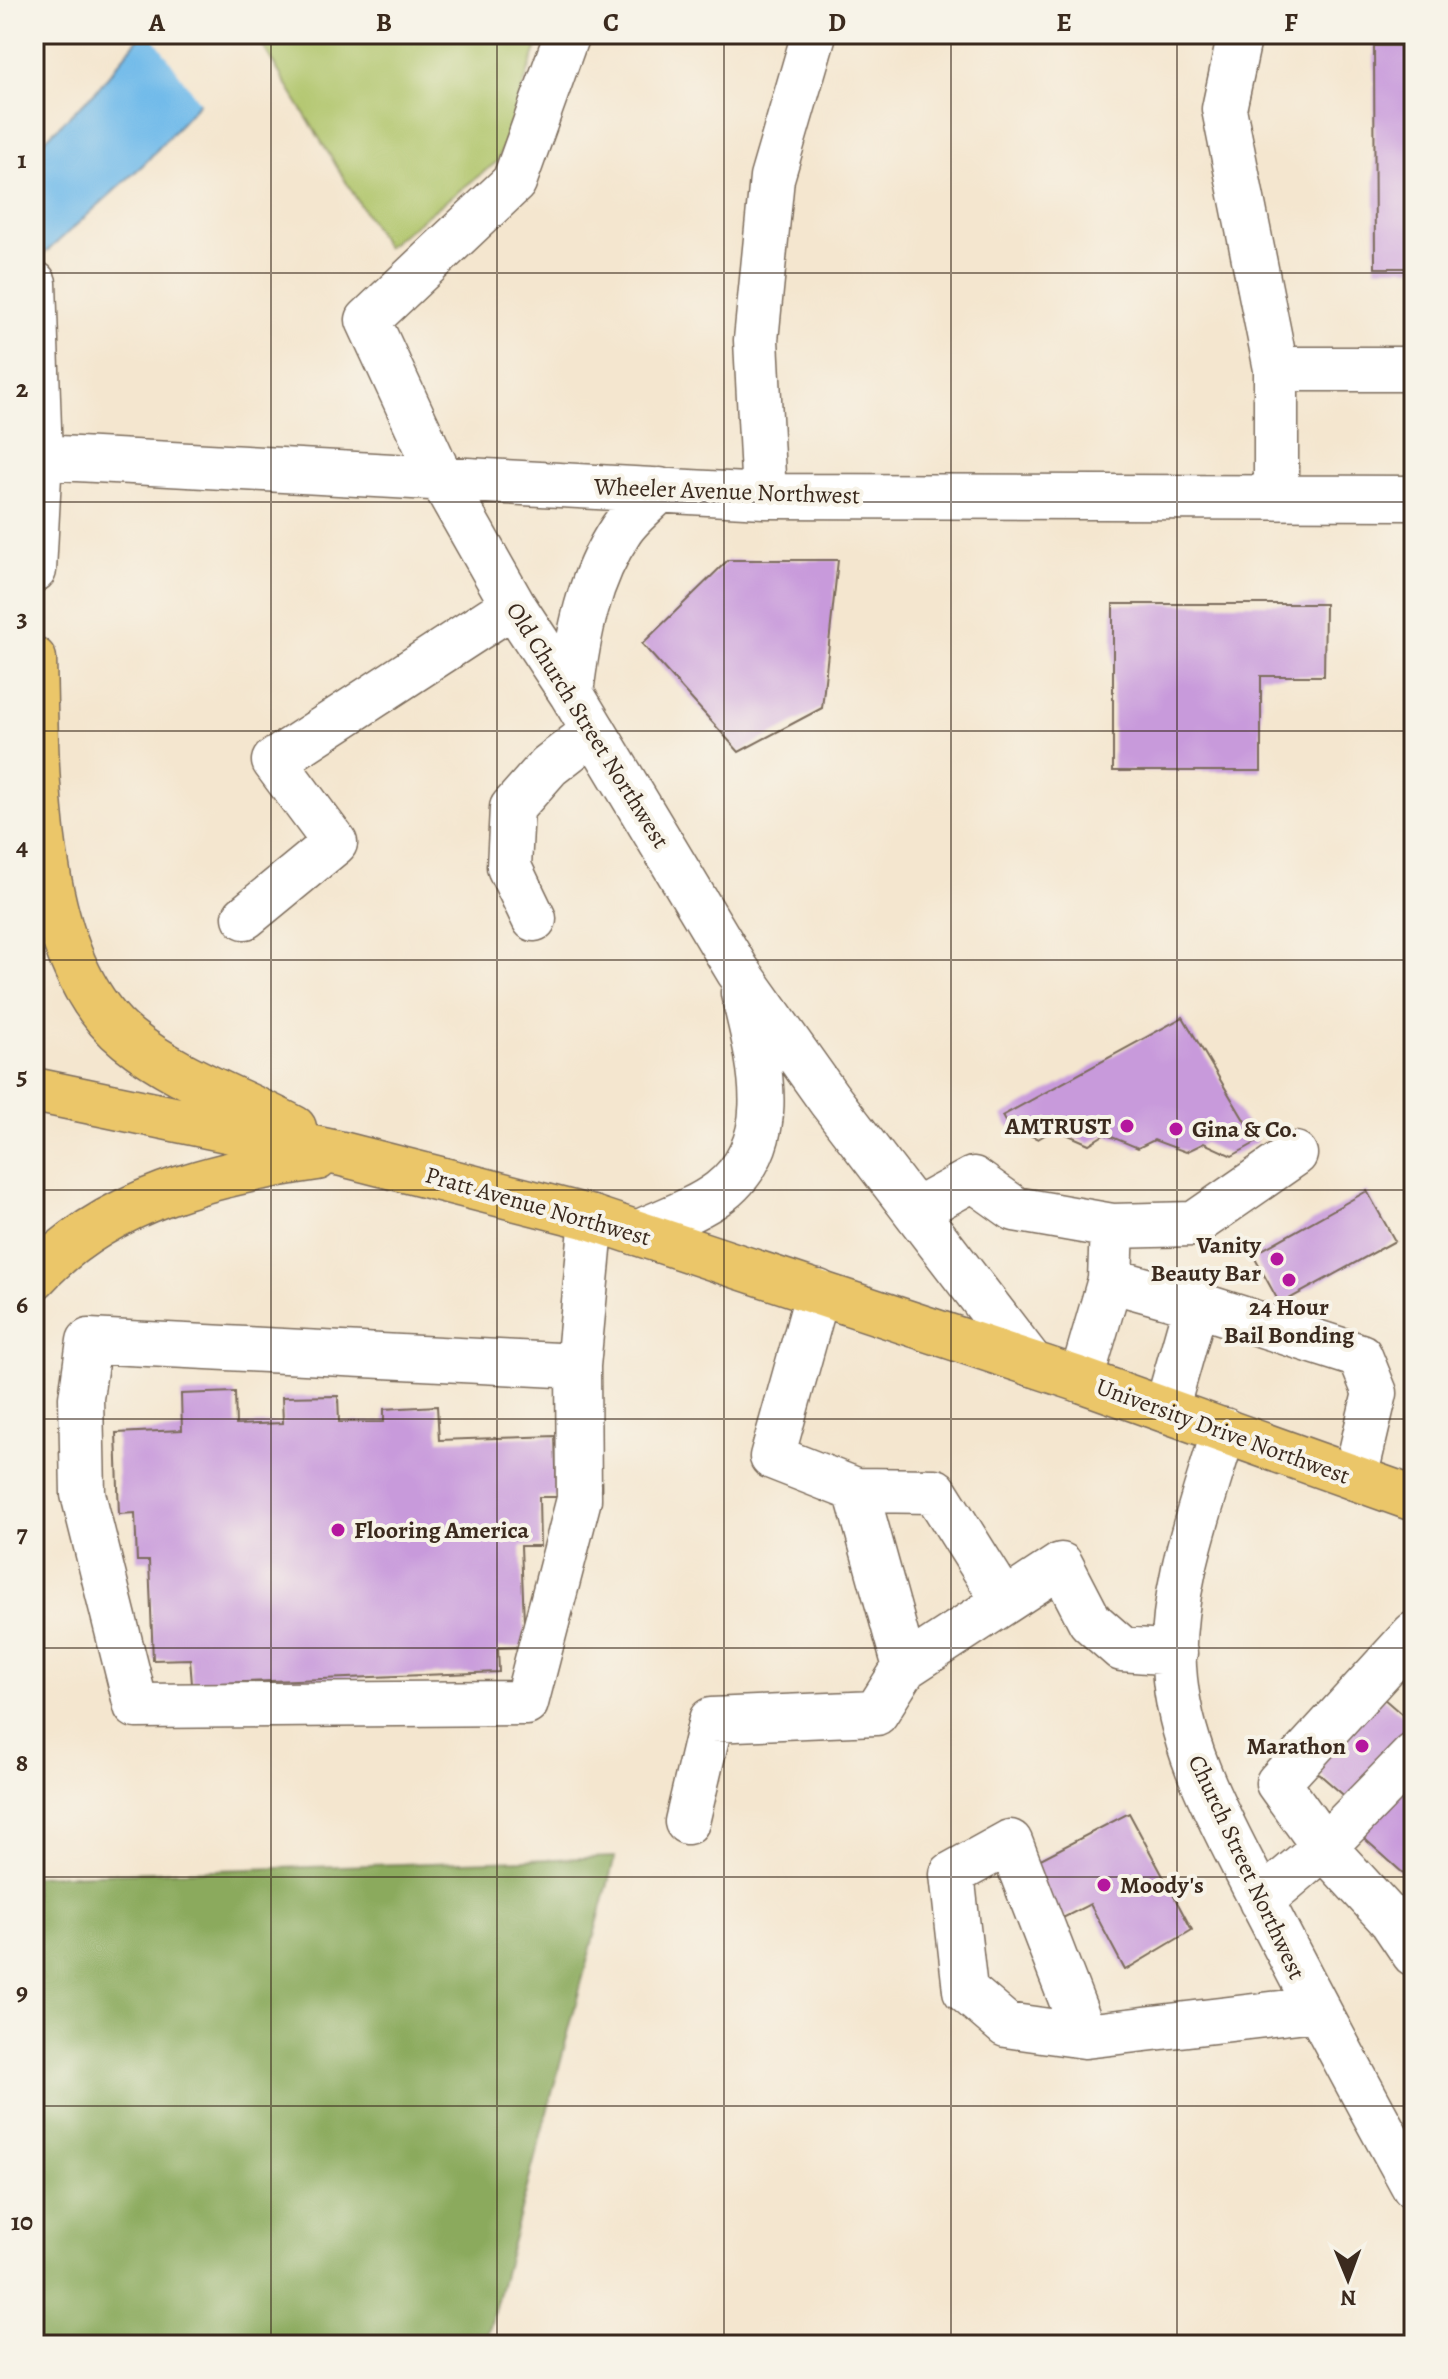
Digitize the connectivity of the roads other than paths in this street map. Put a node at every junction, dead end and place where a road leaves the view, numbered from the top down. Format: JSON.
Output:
{"nodes":[{"id":1,"x":567,"y":34,"type":"edge"},
{"id":2,"x":814,"y":34,"type":"edge"},
{"id":3,"x":1240,"y":34,"type":"edge"},
{"id":4,"x":34,"y":283,"type":"edge"},
{"id":5,"x":1276,"y":369,"type":"junction"},
{"id":6,"x":1414,"y":369,"type":"edge"},
{"id":7,"x":40,"y":457,"type":"junction"},
{"id":8,"x":441,"y":478,"type":"junction"},
{"id":9,"x":660,"y":490,"type":"junction"},
{"id":10,"x":764,"y":496,"type":"junction"},
{"id":11,"x":1276,"y":497,"type":"junction"},
{"id":12,"x":1414,"y":498,"type":"edge"},
{"id":13,"x":34,"y":570,"type":"edge"},
{"id":14,"x":513,"y":605,"type":"junction"},
{"id":15,"x":34,"y":659,"type":"edge"},
{"id":16,"x":571,"y":693,"type":"junction"},
{"id":17,"x":594,"y":731,"type":"junction"},
{"id":18,"x":245,"y":917,"type":"dead end"},
{"id":19,"x":534,"y":919,"type":"dead end"},
{"id":20,"x":738,"y":971,"type":"junction"},
{"id":21,"x":34,"y":1090,"type":"edge"},
{"id":22,"x":342,"y":1154,"type":"junction"},
{"id":23,"x":1295,"y":1154,"type":"dead end"},
{"id":24,"x":915,"y":1211,"type":"junction"},
{"id":25,"x":592,"y":1218,"type":"junction"},
{"id":26,"x":1112,"y":1226,"type":"junction"},
{"id":27,"x":637,"y":1233,"type":"junction"},
{"id":28,"x":34,"y":1278,"type":"edge"},
{"id":29,"x":1110,"y":1280,"type":"junction"},
{"id":30,"x":818,"y":1292,"type":"junction"},
{"id":31,"x":1196,"y":1304,"type":"junction"},
{"id":32,"x":1032,"y":1364,"type":"junction"},
{"id":33,"x":578,"y":1366,"type":"junction"},
{"id":34,"x":1081,"y":1380,"type":"junction"},
{"id":35,"x":1166,"y":1410,"type":"junction"},
{"id":36,"x":1224,"y":1430,"type":"junction"},
{"id":37,"x":1355,"y":1478,"type":"junction"},
{"id":38,"x":856,"y":1490,"type":"junction"},
{"id":39,"x":1414,"y":1499,"type":"edge"},
{"id":40,"x":1004,"y":1601,"type":"junction"},
{"id":41,"x":1414,"y":1634,"type":"edge"},
{"id":42,"x":1175,"y":1653,"type":"junction"},
{"id":43,"x":905,"y":1667,"type":"junction"},
{"id":44,"x":1414,"y":1755,"type":"edge"},
{"id":45,"x":687,"y":1822,"type":"dead end"},
{"id":46,"x":1324,"y":1847,"type":"junction"},
{"id":47,"x":1261,"y":1901,"type":"junction"},
{"id":48,"x":1406,"y":1923,"type":"edge"},
{"id":49,"x":1315,"y":2009,"type":"junction"},
{"id":50,"x":1085,"y":2036,"type":"dead end"},
{"id":51,"x":1414,"y":2187,"type":"edge"}],
"edges":[{"from":1,"to":8,"type":"street","name":"Old Church Street Northwest"},
{"from":2,"to":10,"type":"street"},
{"from":3,"to":5,"type":"street"},
{"from":4,"to":7,"type":"street"},
{"from":5,"to":6,"type":"street"},
{"from":5,"to":11,"type":"street"},
{"from":7,"to":8,"type":"street","name":"Wheeler Avenue Northwest"},
{"from":7,"to":13,"type":"street"},
{"from":8,"to":9,"type":"street","name":"Wheeler Avenue Northwest"},
{"from":8,"to":14,"type":"street","name":"Old Church Street Northwest"},
{"from":9,"to":10,"type":"street","name":"Wheeler Avenue Northwest"},
{"from":9,"to":16,"type":"street"},
{"from":10,"to":11,"type":"street","name":"Wheeler Avenue Northwest"},
{"from":11,"to":12,"type":"street","name":"Wheeler Avenue Northwest"},
{"from":14,"to":16,"type":"street","name":"Old Church Street Northwest"},
{"from":14,"to":18,"type":"street"},
{"from":15,"to":22,"type":"main road"},
{"from":16,"to":17,"type":"street","name":"Old Church Street Northwest"},
{"from":17,"to":19,"type":"street"},
{"from":17,"to":20,"type":"street","name":"Old Church Street Northwest"},
{"from":20,"to":24,"type":"street","name":"Old Church Street Northwest"},
{"from":20,"to":27,"type":"street","name":"Old Church Street Northwest"},
{"from":21,"to":22,"type":"main road","name":"Pratt Avenue Northwest"},
{"from":22,"to":25,"type":"main road","name":"Pratt Avenue Northwest"},
{"from":22,"to":28,"type":"main road"},
{"from":23,"to":26,"type":"street"},
{"from":24,"to":26,"type":"street"},
{"from":24,"to":32,"type":"street","name":"Old Church Street Northwest"},
{"from":25,"to":27,"type":"main road","name":"Pratt Avenue Northwest"},
{"from":25,"to":33,"type":"street"},
{"from":26,"to":29,"type":"street"},
{"from":27,"to":30,"type":"main road","name":"Pratt Avenue Northwest"},
{"from":29,"to":31,"type":"street"},
{"from":29,"to":34,"type":"street"},
{"from":30,"to":32,"type":"main road","name":"Pratt Avenue Northwest"},
{"from":30,"to":38,"type":"street"},
{"from":31,"to":35,"type":"street"},
{"from":31,"to":37,"type":"street"},
{"from":32,"to":34,"type":"main road","name":"University Drive Northwest"},
{"from":33,"to":33,"type":"street"},
{"from":34,"to":35,"type":"main road","name":"University Drive Northwest"},
{"from":35,"to":36,"type":"main road","name":"University Drive Northwest"},
{"from":36,"to":37,"type":"main road","name":"University Drive Northwest"},
{"from":36,"to":42,"type":"street","name":"Church Street Northwest"},
{"from":37,"to":39,"type":"main road","name":"University Drive Northwest"},
{"from":38,"to":40,"type":"street"},
{"from":38,"to":43,"type":"street"},
{"from":40,"to":42,"type":"street"},
{"from":40,"to":43,"type":"street"},
{"from":41,"to":46,"type":"street"},
{"from":42,"to":47,"type":"street","name":"Church Street Northwest"},
{"from":43,"to":45,"type":"street"},
{"from":44,"to":46,"type":"street"},
{"from":46,"to":47,"type":"street"},
{"from":46,"to":48,"type":"street"},
{"from":47,"to":49,"type":"street","name":"Church Street Northwest"},
{"from":49,"to":50,"type":"street"},
{"from":49,"to":51,"type":"street","name":"Church Street Northwest"}]}
